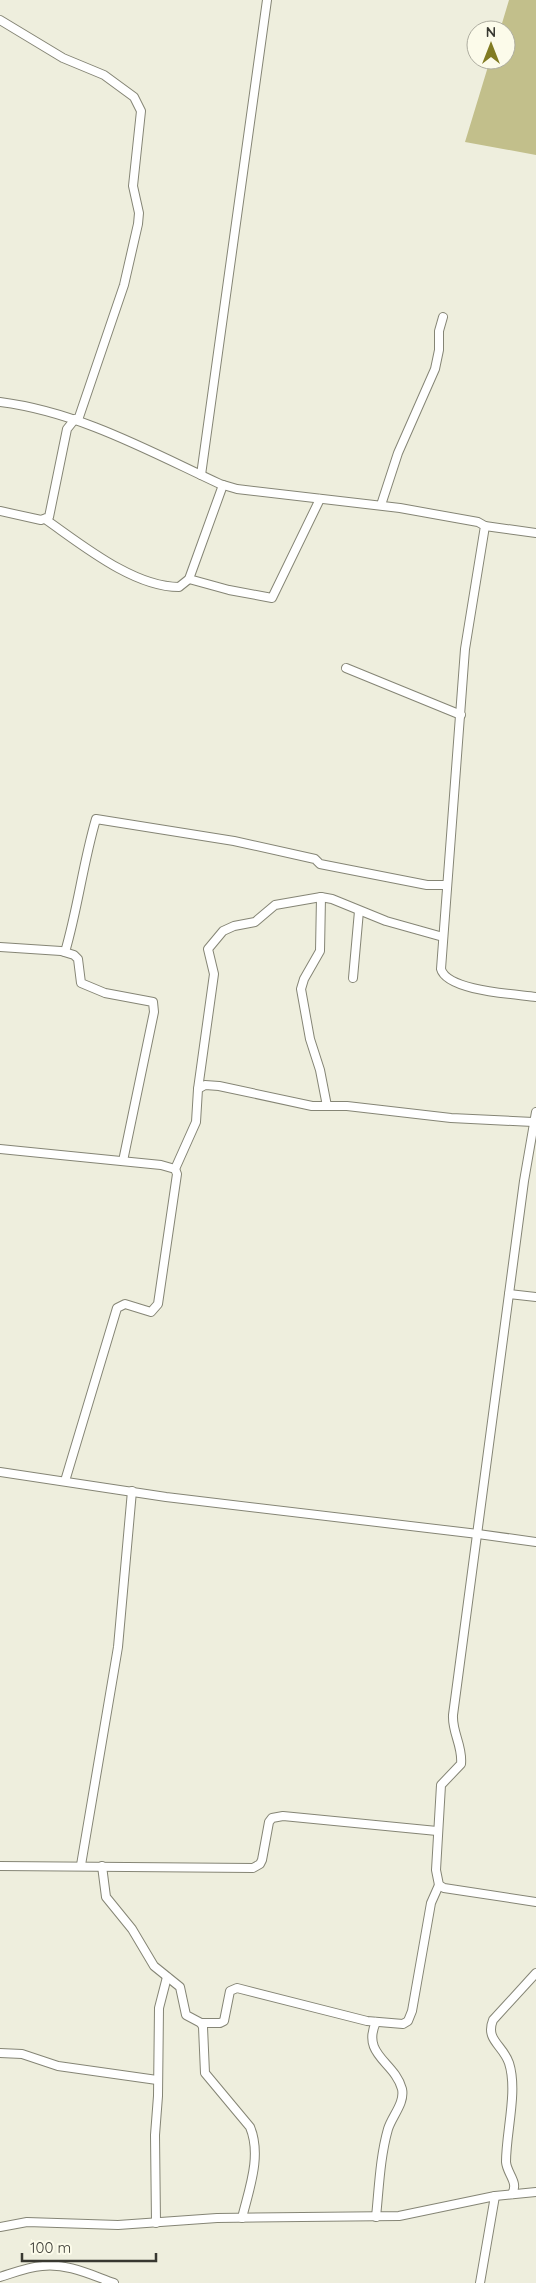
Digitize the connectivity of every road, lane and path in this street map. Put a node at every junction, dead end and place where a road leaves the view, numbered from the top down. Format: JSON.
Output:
{"nodes":[{"id":1,"x":267,"y":0,"type":"edge"},
{"id":2,"x":0,"y":20,"type":"edge"},
{"id":3,"x":443,"y":317,"type":"dead end"},
{"id":4,"x":0,"y":402,"type":"edge"},
{"id":5,"x":77,"y":419,"type":"junction"},
{"id":6,"x":201,"y":474,"type":"junction"},
{"id":7,"x":223,"y":485,"type":"junction"},
{"id":8,"x":320,"y":499,"type":"junction"},
{"id":9,"x":381,"y":506,"type":"junction"},
{"id":10,"x":0,"y":511,"type":"edge"},
{"id":11,"x":45,"y":519,"type":"junction"},
{"id":12,"x":485,"y":526,"type":"junction"},
{"id":13,"x":536,"y":533,"type":"edge"},
{"id":14,"x":189,"y":579,"type":"junction"},
{"id":15,"x":346,"y":668,"type":"dead end"},
{"id":16,"x":461,"y":715,"type":"junction"},
{"id":17,"x":447,"y":885,"type":"junction"},
{"id":18,"x":321,"y":897,"type":"junction"},
{"id":19,"x":359,"y":911,"type":"junction"},
{"id":20,"x":443,"y":937,"type":"junction"},
{"id":21,"x":0,"y":947,"type":"edge"},
{"id":22,"x":65,"y":952,"type":"junction"},
{"id":23,"x":353,"y":978,"type":"dead end"},
{"id":24,"x":536,"y":997,"type":"edge"},
{"id":25,"x":198,"y":1089,"type":"junction"},
{"id":26,"x":327,"y":1106,"type":"junction"},
{"id":27,"x":536,"y":1112,"type":"edge"},
{"id":28,"x":533,"y":1122,"type":"junction"},
{"id":29,"x":0,"y":1149,"type":"edge"},
{"id":30,"x":123,"y":1161,"type":"junction"},
{"id":31,"x":175,"y":1169,"type":"junction"},
{"id":32,"x":509,"y":1294,"type":"junction"},
{"id":33,"x":536,"y":1297,"type":"edge"},
{"id":34,"x":0,"y":1472,"type":"edge"},
{"id":35,"x":66,"y":1480,"type":"junction"},
{"id":36,"x":132,"y":1491,"type":"junction"},
{"id":37,"x":478,"y":1534,"type":"junction"},
{"id":38,"x":536,"y":1542,"type":"edge"},
{"id":39,"x":437,"y":1831,"type":"junction"},
{"id":40,"x":81,"y":1865,"type":"junction"},
{"id":41,"x":0,"y":1866,"type":"edge"},
{"id":42,"x":102,"y":1866,"type":"junction"},
{"id":43,"x":439,"y":1884,"type":"junction"},
{"id":44,"x":536,"y":1902,"type":"edge"},
{"id":45,"x":536,"y":1973,"type":"edge"},
{"id":46,"x":167,"y":1977,"type":"junction"},
{"id":47,"x":376,"y":2022,"type":"junction"},
{"id":48,"x":201,"y":2023,"type":"junction"},
{"id":49,"x":0,"y":2053,"type":"edge"},
{"id":50,"x":157,"y":2080,"type":"junction"},
{"id":51,"x":536,"y":2192,"type":"edge"},
{"id":52,"x":512,"y":2194,"type":"junction"},
{"id":53,"x":495,"y":2196,"type":"junction"},
{"id":54,"x":376,"y":2217,"type":"junction"},
{"id":55,"x":242,"y":2218,"type":"junction"},
{"id":56,"x":156,"y":2222,"type":"junction"},
{"id":57,"x":0,"y":2227,"type":"edge"},
{"id":58,"x":0,"y":2277,"type":"edge"},
{"id":59,"x":114,"y":2283,"type":"edge"},
{"id":60,"x":480,"y":2283,"type":"edge"}],
"edges":[{"from":1,"to":6,"type":"street"},
{"from":2,"to":5,"type":"street"},
{"from":3,"to":9,"type":"street"},
{"from":4,"to":5,"type":"street"},
{"from":5,"to":6,"type":"street"},
{"from":5,"to":11,"type":"street"},
{"from":6,"to":7,"type":"street"},
{"from":7,"to":8,"type":"street"},
{"from":7,"to":14,"type":"street"},
{"from":8,"to":9,"type":"street"},
{"from":8,"to":14,"type":"street"},
{"from":9,"to":12,"type":"street"},
{"from":10,"to":11,"type":"street"},
{"from":11,"to":14,"type":"street"},
{"from":12,"to":13,"type":"street"},
{"from":12,"to":16,"type":"street"},
{"from":15,"to":16,"type":"street"},
{"from":16,"to":17,"type":"street"},
{"from":17,"to":20,"type":"street"},
{"from":17,"to":22,"type":"street"},
{"from":18,"to":19,"type":"street"},
{"from":18,"to":25,"type":"street"},
{"from":18,"to":26,"type":"street"},
{"from":19,"to":20,"type":"street"},
{"from":19,"to":23,"type":"street"},
{"from":20,"to":24,"type":"street"},
{"from":21,"to":22,"type":"street"},
{"from":22,"to":30,"type":"street"},
{"from":25,"to":26,"type":"street"},
{"from":25,"to":31,"type":"street"},
{"from":26,"to":28,"type":"street"},
{"from":27,"to":28,"type":"street"},
{"from":28,"to":32,"type":"street"},
{"from":29,"to":30,"type":"street"},
{"from":30,"to":31,"type":"street"},
{"from":31,"to":35,"type":"street"},
{"from":32,"to":33,"type":"street"},
{"from":32,"to":37,"type":"street"},
{"from":34,"to":35,"type":"street"},
{"from":35,"to":36,"type":"street"},
{"from":36,"to":37,"type":"street"},
{"from":36,"to":40,"type":"street"},
{"from":37,"to":38,"type":"street"},
{"from":37,"to":39,"type":"street"},
{"from":39,"to":42,"type":"street"},
{"from":39,"to":43,"type":"street"},
{"from":40,"to":41,"type":"street"},
{"from":40,"to":42,"type":"street"},
{"from":42,"to":46,"type":"street"},
{"from":43,"to":44,"type":"street"},
{"from":43,"to":47,"type":"street"},
{"from":45,"to":52,"type":"street"},
{"from":46,"to":48,"type":"street"},
{"from":46,"to":50,"type":"street"},
{"from":47,"to":48,"type":"street"},
{"from":47,"to":54,"type":"street"},
{"from":48,"to":55,"type":"street"},
{"from":49,"to":50,"type":"street"},
{"from":50,"to":56,"type":"street"},
{"from":51,"to":52,"type":"street"},
{"from":52,"to":53,"type":"street"},
{"from":53,"to":54,"type":"street"},
{"from":53,"to":60,"type":"street"},
{"from":54,"to":55,"type":"street"},
{"from":55,"to":56,"type":"street"},
{"from":56,"to":57,"type":"street"},
{"from":58,"to":59,"type":"street"}]}
